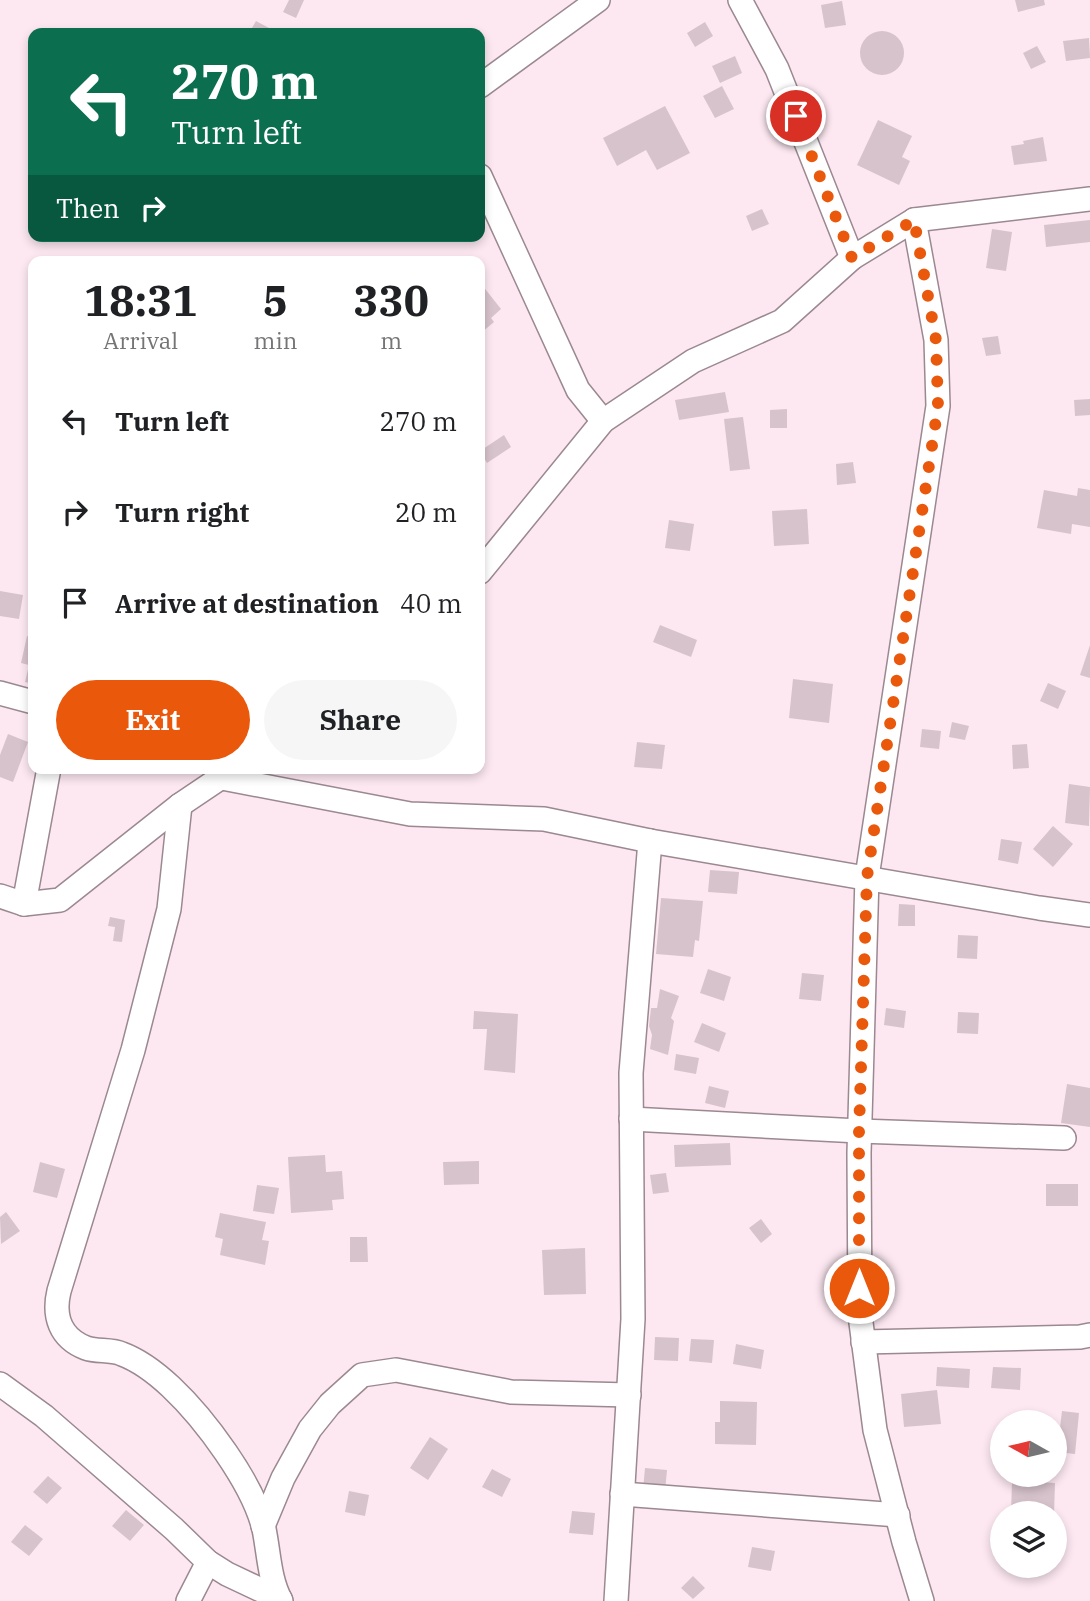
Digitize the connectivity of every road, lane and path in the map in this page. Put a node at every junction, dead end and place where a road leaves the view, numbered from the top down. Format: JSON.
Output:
{"nodes":[{"id":1,"x":598,"y":0,"type":"edge"},
{"id":2,"x":740,"y":0,"type":"edge"},
{"id":3,"x":485,"y":82,"type":"edge"},
{"id":4,"x":485,"y":187,"type":"edge"},
{"id":5,"x":1090,"y":199,"type":"edge"},
{"id":6,"x":914,"y":220,"type":"junction"},
{"id":7,"x":852,"y":258,"type":"junction"},
{"id":8,"x":603,"y":421,"type":"junction"},
{"id":9,"x":485,"y":566,"type":"edge"},
{"id":10,"x":0,"y":693,"type":"edge"},
{"id":11,"x":28,"y":701,"type":"edge"},
{"id":12,"x":48,"y":774,"type":"edge"},
{"id":13,"x":227,"y":774,"type":"edge"},
{"id":14,"x":233,"y":774,"type":"edge"},
{"id":15,"x":180,"y":805,"type":"junction"},
{"id":16,"x":650,"y":841,"type":"junction"},
{"id":17,"x":867,"y":877,"type":"junction"},
{"id":18,"x":0,"y":896,"type":"edge"},
{"id":19,"x":24,"y":904,"type":"junction"},
{"id":20,"x":1090,"y":915,"type":"edge"},
{"id":21,"x":631,"y":1119,"type":"junction"},
{"id":22,"x":859,"y":1131,"type":"junction"},
{"id":23,"x":1064,"y":1138,"type":"dead end"},
{"id":24,"x":1090,"y":1335,"type":"edge"},
{"id":25,"x":863,"y":1342,"type":"junction"},
{"id":26,"x":0,"y":1384,"type":"edge"},
{"id":27,"x":629,"y":1395,"type":"junction"},
{"id":28,"x":622,"y":1494,"type":"junction"},
{"id":29,"x":898,"y":1514,"type":"junction"},
{"id":30,"x":263,"y":1526,"type":"junction"},
{"id":31,"x":208,"y":1562,"type":"junction"},
{"id":32,"x":281,"y":1600,"type":"edge"},
{"id":33,"x":188,"y":1601,"type":"edge"},
{"id":34,"x":616,"y":1601,"type":"edge"},
{"id":35,"x":922,"y":1601,"type":"edge"}],
"edges":[{"from":1,"to":3,"type":"street"},
{"from":2,"to":7,"type":"street"},
{"from":4,"to":8,"type":"street"},
{"from":5,"to":6,"type":"street"},
{"from":6,"to":7,"type":"street"},
{"from":6,"to":17,"type":"street"},
{"from":7,"to":8,"type":"street"},
{"from":8,"to":9,"type":"street"},
{"from":10,"to":11,"type":"street"},
{"from":12,"to":19,"type":"street"},
{"from":13,"to":15,"type":"street"},
{"from":14,"to":16,"type":"street"},
{"from":15,"to":19,"type":"street"},
{"from":15,"to":30,"type":"street"},
{"from":16,"to":17,"type":"street"},
{"from":16,"to":21,"type":"street"},
{"from":17,"to":20,"type":"street"},
{"from":17,"to":22,"type":"street"},
{"from":18,"to":19,"type":"street"},
{"from":21,"to":22,"type":"street"},
{"from":21,"to":27,"type":"street"},
{"from":22,"to":23,"type":"street"},
{"from":22,"to":25,"type":"street"},
{"from":24,"to":25,"type":"street"},
{"from":25,"to":29,"type":"street"},
{"from":26,"to":31,"type":"street"},
{"from":27,"to":28,"type":"street"},
{"from":27,"to":30,"type":"street"},
{"from":28,"to":29,"type":"street"},
{"from":28,"to":34,"type":"street"},
{"from":29,"to":35,"type":"street"},
{"from":30,"to":32,"type":"street"},
{"from":31,"to":32,"type":"street"},
{"from":31,"to":33,"type":"street"}]}
